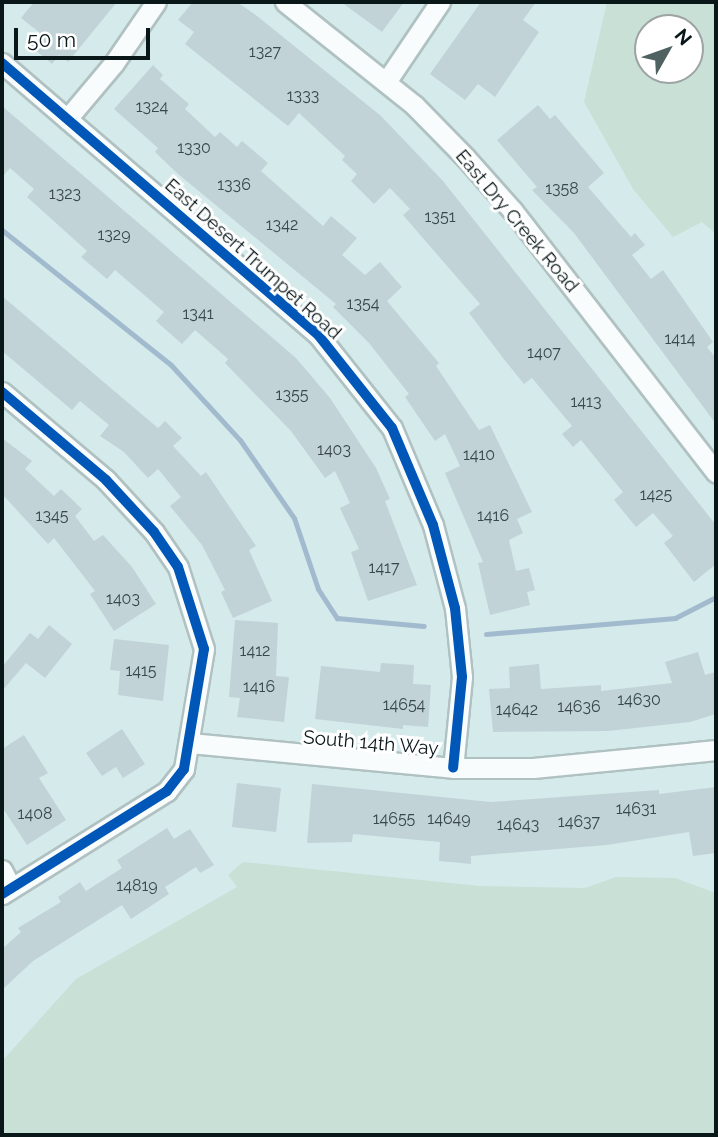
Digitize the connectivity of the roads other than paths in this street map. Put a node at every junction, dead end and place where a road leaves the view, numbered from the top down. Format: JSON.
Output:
{"nodes":[{"id":1,"x":156,"y":2,"type":"edge"},
{"id":2,"x":285,"y":2,"type":"edge"},
{"id":3,"x":440,"y":2,"type":"edge"},
{"id":4,"x":2,"y":64,"type":"edge"},
{"id":5,"x":386,"y":82,"type":"junction"},
{"id":6,"x":67,"y":119,"type":"junction"},
{"id":7,"x":2,"y":392,"type":"edge"},
{"id":8,"x":716,"y":473,"type":"edge"},
{"id":9,"x":190,"y":743,"type":"junction"},
{"id":10,"x":716,"y":750,"type":"edge"},
{"id":11,"x":453,"y":768,"type":"junction"},
{"id":12,"x":2,"y":870,"type":"edge"},
{"id":13,"x":6,"y":891,"type":"edge"}],
"edges":[{"from":1,"to":6,"type":"street"},
{"from":2,"to":5,"type":"street","name":"East Dry Creek Road"},
{"from":3,"to":5,"type":"street"},
{"from":4,"to":6,"type":"street","name":"East Desert Trumpet Road"},
{"from":5,"to":8,"type":"street","name":"East Dry Creek Road"},
{"from":6,"to":11,"type":"street","name":"East Desert Trumpet Road"},
{"from":7,"to":9,"type":"street"},
{"from":9,"to":11,"type":"street","name":"South 14th Way"},
{"from":9,"to":13,"type":"street"},
{"from":10,"to":11,"type":"street","name":"South 14th Way"},
{"from":12,"to":13,"type":"street"}]}
